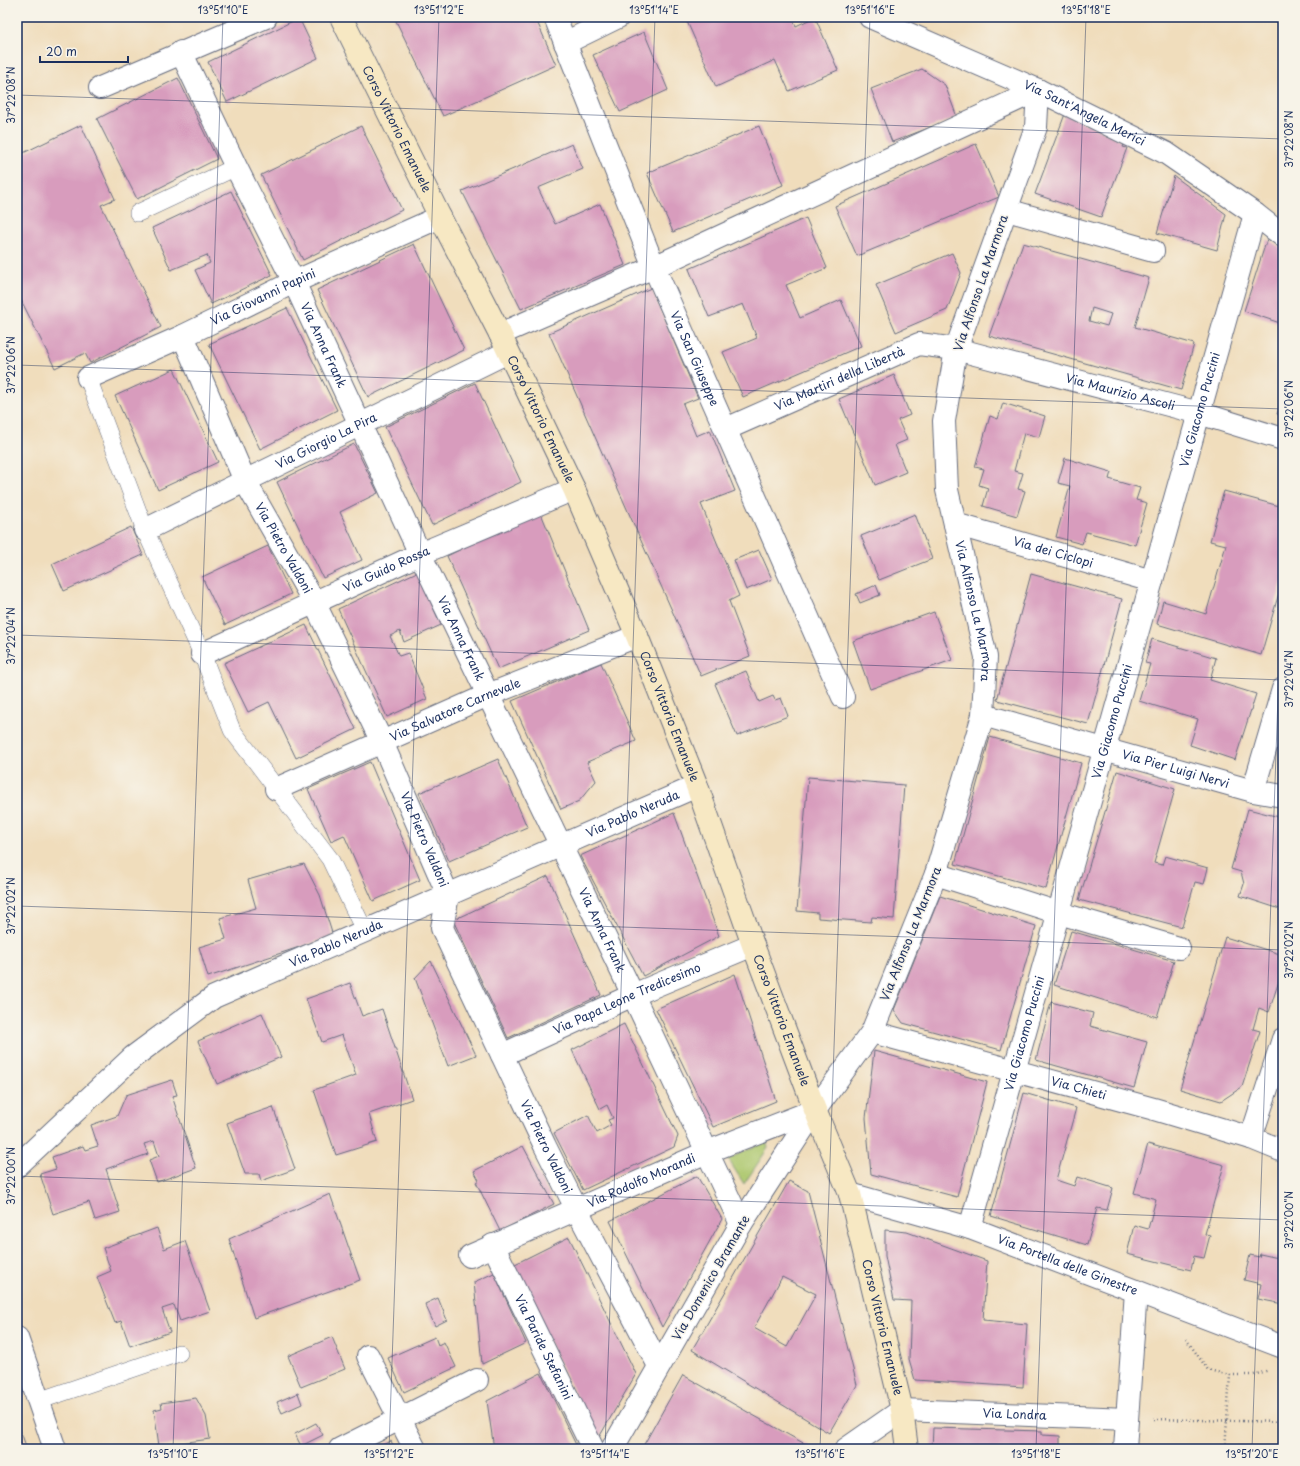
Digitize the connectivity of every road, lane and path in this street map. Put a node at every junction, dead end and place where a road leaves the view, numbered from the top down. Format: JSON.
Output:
{"nodes":[{"id":1,"x":266,"y":17,"type":"edge"},
{"id":2,"x":341,"y":17,"type":"edge"},
{"id":3,"x":555,"y":17,"type":"edge"},
{"id":4,"x":618,"y":17,"type":"edge"},
{"id":5,"x":870,"y":17,"type":"edge"},
{"id":6,"x":565,"y":42,"type":"junction"},
{"id":7,"x":181,"y":52,"type":"junction"},
{"id":8,"x":100,"y":88,"type":"dead end"},
{"id":9,"x":1038,"y":90,"type":"junction"},
{"id":10,"x":236,"y":167,"type":"junction"},
{"id":11,"x":1007,"y":210,"type":"junction"},
{"id":12,"x":138,"y":213,"type":"dead end"},
{"id":13,"x":1255,"y":214,"type":"junction"},
{"id":14,"x":440,"y":217,"type":"junction"},
{"id":15,"x":1283,"y":236,"type":"edge"},
{"id":16,"x":1153,"y":251,"type":"dead end"},
{"id":17,"x":654,"y":267,"type":"junction"},
{"id":18,"x":294,"y":282,"type":"junction"},
{"id":19,"x":183,"y":336,"type":"junction"},
{"id":20,"x":504,"y":343,"type":"junction"},
{"id":21,"x":956,"y":350,"type":"junction"},
{"id":22,"x":88,"y":378,"type":"joint"},
{"id":23,"x":1199,"y":413,"type":"junction"},
{"id":24,"x":361,"y":424,"type":"junction"},
{"id":25,"x":726,"y":429,"type":"junction"},
{"id":26,"x":1283,"y":439,"type":"edge"},
{"id":27,"x":245,"y":481,"type":"junction"},
{"id":28,"x":574,"y":489,"type":"junction"},
{"id":29,"x":954,"y":524,"type":"junction"},
{"id":30,"x":144,"y":530,"type":"junction"},
{"id":31,"x":420,"y":554,"type":"junction"},
{"id":32,"x":1152,"y":581,"type":"junction"},
{"id":33,"x":314,"y":602,"type":"junction"},
{"id":34,"x":637,"y":636,"type":"junction"},
{"id":35,"x":202,"y":654,"type":"junction"},
{"id":36,"x":1283,"y":689,"type":"edge"},
{"id":37,"x":488,"y":695,"type":"junction"},
{"id":38,"x":843,"y":697,"type":"dead end"},
{"id":39,"x":983,"y":715,"type":"junction"},
{"id":40,"x":382,"y":742,"type":"junction"},
{"id":41,"x":1105,"y":749,"type":"junction"},
{"id":42,"x":696,"y":786,"type":"junction"},
{"id":43,"x":276,"y":789,"type":"junction"},
{"id":44,"x":1253,"y":791,"type":"junction"},
{"id":45,"x":1283,"y":796,"type":"edge"},
{"id":46,"x":560,"y":846,"type":"junction"},
{"id":47,"x":936,"y":874,"type":"junction"},
{"id":48,"x":448,"y":896,"type":"junction"},
{"id":49,"x":1059,"y":913,"type":"junction"},
{"id":50,"x":365,"y":932,"type":"junction"},
{"id":51,"x":753,"y":944,"type":"junction"},
{"id":52,"x":1179,"y":948,"type":"dead end"},
{"id":53,"x":633,"y":995,"type":"junction"},
{"id":54,"x":872,"y":1032,"type":"junction"},
{"id":55,"x":1283,"y":1039,"type":"edge"},
{"id":56,"x":502,"y":1055,"type":"junction"},
{"id":57,"x":1014,"y":1071,"type":"junction"},
{"id":58,"x":815,"y":1110,"type":"junction"},
{"id":59,"x":1251,"y":1138,"type":"junction"},
{"id":60,"x":1283,"y":1151,"type":"edge"},
{"id":61,"x":707,"y":1152,"type":"junction"},
{"id":62,"x":17,"y":1166,"type":"edge"},
{"id":63,"x":850,"y":1194,"type":"junction"},
{"id":64,"x":576,"y":1208,"type":"junction"},
{"id":65,"x":741,"y":1224,"type":"junction"},
{"id":66,"x":970,"y":1228,"type":"junction"},
{"id":67,"x":493,"y":1245,"type":"junction"},
{"id":68,"x":470,"y":1256,"type":"dead end"},
{"id":69,"x":1136,"y":1291,"type":"junction"},
{"id":70,"x":1182,"y":1309,"type":"junction"},
{"id":71,"x":17,"y":1338,"type":"edge"},
{"id":72,"x":1283,"y":1347,"type":"edge"},
{"id":73,"x":179,"y":1354,"type":"dead end"},
{"id":74,"x":368,"y":1356,"type":"dead end"},
{"id":75,"x":659,"y":1366,"type":"junction"},
{"id":76,"x":1275,"y":1369,"type":"dead end"},
{"id":77,"x":1230,"y":1375,"type":"junction"},
{"id":78,"x":477,"y":1380,"type":"dead end"},
{"id":79,"x":38,"y":1401,"type":"junction"},
{"id":80,"x":902,"y":1410,"type":"junction"},
{"id":81,"x":399,"y":1418,"type":"junction"},
{"id":82,"x":1127,"y":1419,"type":"junction"},
{"id":83,"x":1227,"y":1421,"type":"junction"},
{"id":84,"x":1283,"y":1422,"type":"edge"},
{"id":85,"x":55,"y":1449,"type":"edge"},
{"id":86,"x":340,"y":1449,"type":"edge"},
{"id":87,"x":415,"y":1449,"type":"edge"},
{"id":88,"x":593,"y":1449,"type":"edge"},
{"id":89,"x":612,"y":1449,"type":"edge"},
{"id":90,"x":846,"y":1449,"type":"edge"},
{"id":91,"x":907,"y":1449,"type":"edge"},
{"id":92,"x":1125,"y":1449,"type":"edge"},
{"id":93,"x":1225,"y":1449,"type":"edge"}],
"edges":[{"from":1,"to":7,"type":"street"},
{"from":2,"to":14,"type":"main road","name":"Corso Vittorio Emanuele"},
{"from":3,"to":6,"type":"street","name":"Via San Giuseppe"},
{"from":4,"to":6,"type":"street"},
{"from":5,"to":9,"type":"street","name":"Via Sant'Angela Merici"},
{"from":6,"to":17,"type":"street","name":"Via San Giuseppe"},
{"from":7,"to":8,"type":"street"},
{"from":7,"to":10,"type":"street","name":"Via Anna Frank"},
{"from":9,"to":11,"type":"street","name":"Via Alfonso La Marmora"},
{"from":9,"to":13,"type":"street","name":"Via Sant'Angela Merici"},
{"from":9,"to":17,"type":"street","name":"Via Giorgio La Pira"},
{"from":10,"to":12,"type":"lane"},
{"from":10,"to":18,"type":"street","name":"Via Anna Frank"},
{"from":11,"to":16,"type":"street"},
{"from":11,"to":21,"type":"street","name":"Via Alfonso La Marmora"},
{"from":13,"to":15,"type":"street","name":"Via Sant'Angela Merici"},
{"from":13,"to":23,"type":"street","name":"Via Giacomo Puccini"},
{"from":14,"to":18,"type":"street","name":"Via Giovanni Papini"},
{"from":14,"to":20,"type":"main road","name":"Corso Vittorio Emanuele"},
{"from":17,"to":20,"type":"street","name":"Via Giorgio La Pira"},
{"from":17,"to":25,"type":"street","name":"Via San Giuseppe"},
{"from":18,"to":19,"type":"street","name":"Via Giovanni Papini"},
{"from":18,"to":24,"type":"street","name":"Via Anna Frank"},
{"from":19,"to":22,"type":"street","name":"Via Giovanni Papini"},
{"from":19,"to":27,"type":"street","name":"Via Pietro Valdoni"},
{"from":20,"to":24,"type":"street","name":"Via Giorgio La Pira"},
{"from":20,"to":28,"type":"main road","name":"Corso Vittorio Emanuele"},
{"from":21,"to":23,"type":"street","name":"Via Maurizio Ascoli"},
{"from":21,"to":25,"type":"street","name":"Via Martiri della Libertà"},
{"from":21,"to":29,"type":"street","name":"Via Alfonso La Marmora"},
{"from":22,"to":30,"type":"lane"},
{"from":23,"to":26,"type":"street","name":"Via Maurizio Ascoli"},
{"from":23,"to":32,"type":"street","name":"Via Giacomo Puccini"},
{"from":24,"to":27,"type":"street","name":"Via Giorgio La Pira"},
{"from":24,"to":31,"type":"street","name":"Via Anna Frank"},
{"from":25,"to":38,"type":"street","name":"Via San Giuseppe"},
{"from":27,"to":30,"type":"street","name":"Via Giorgio La Pira"},
{"from":27,"to":33,"type":"street","name":"Via Pietro Valdoni"},
{"from":28,"to":31,"type":"street","name":"Via Guido Rossa"},
{"from":28,"to":34,"type":"main road","name":"Corso Vittorio Emanuele"},
{"from":29,"to":32,"type":"street","name":"Via dei Ciclopi"},
{"from":29,"to":39,"type":"street","name":"Via Alfonso La Marmora"},
{"from":30,"to":35,"type":"lane"},
{"from":31,"to":33,"type":"street","name":"Via Guido Rossa"},
{"from":31,"to":37,"type":"street","name":"Via Anna Frank"},
{"from":32,"to":41,"type":"street","name":"Via Giacomo Puccini"},
{"from":33,"to":35,"type":"street","name":"Via Guido Rossa"},
{"from":33,"to":40,"type":"street","name":"Via Pietro Valdoni"},
{"from":34,"to":37,"type":"street","name":"Via Salvatore Carnevale"},
{"from":34,"to":42,"type":"main road","name":"Corso Vittorio Emanuele"},
{"from":35,"to":43,"type":"lane"},
{"from":36,"to":44,"type":"street"},
{"from":37,"to":40,"type":"street","name":"Via Salvatore Carnevale"},
{"from":37,"to":46,"type":"street","name":"Via Anna Frank"},
{"from":39,"to":41,"type":"street","name":"Via Pier Luigi Nervi"},
{"from":39,"to":47,"type":"street","name":"Via Alfonso La Marmora"},
{"from":40,"to":43,"type":"street","name":"Via Salvatore Carnevale"},
{"from":40,"to":48,"type":"street","name":"Via Pietro Valdoni"},
{"from":41,"to":44,"type":"street","name":"Via Pier Luigi Nervi"},
{"from":41,"to":49,"type":"street","name":"Via Giacomo Puccini"},
{"from":42,"to":46,"type":"street","name":"Via Pablo Neruda"},
{"from":42,"to":51,"type":"main road","name":"Corso Vittorio Emanuele"},
{"from":43,"to":50,"type":"lane"},
{"from":44,"to":45,"type":"street","name":"Via Pier Luigi Nervi"},
{"from":46,"to":48,"type":"street","name":"Via Pablo Neruda"},
{"from":46,"to":53,"type":"street","name":"Via Anna Frank"},
{"from":47,"to":49,"type":"street"},
{"from":47,"to":54,"type":"street","name":"Via Alfonso La Marmora"},
{"from":48,"to":50,"type":"street","name":"Via Pablo Neruda"},
{"from":48,"to":56,"type":"street","name":"Via Pietro Valdoni"},
{"from":49,"to":52,"type":"street"},
{"from":49,"to":57,"type":"street","name":"Via Giacomo Puccini"},
{"from":50,"to":62,"type":"street","name":"Via Pablo Neruda"},
{"from":51,"to":53,"type":"street","name":"Via Papa Leone Tredicesimo"},
{"from":51,"to":58,"type":"main road","name":"Corso Vittorio Emanuele"},
{"from":53,"to":56,"type":"street","name":"Via Papa Leone Tredicesimo"},
{"from":53,"to":61,"type":"street","name":"Via Anna Frank"},
{"from":54,"to":57,"type":"street","name":"Via Chieti"},
{"from":54,"to":58,"type":"street","name":"Via Alfonso La Marmora"},
{"from":55,"to":59,"type":"street"},
{"from":56,"to":64,"type":"street","name":"Via Pietro Valdoni"},
{"from":57,"to":59,"type":"street","name":"Via Chieti"},
{"from":57,"to":66,"type":"street","name":"Via Giacomo Puccini"},
{"from":58,"to":61,"type":"street","name":"Via Rodolfo Morandi"},
{"from":58,"to":63,"type":"main road","name":"Corso Vittorio Emanuele"},
{"from":58,"to":65,"type":"street","name":"Via Domenico Bramante"},
{"from":59,"to":60,"type":"street","name":"Via Chieti"},
{"from":61,"to":64,"type":"street","name":"Via Rodolfo Morandi"},
{"from":61,"to":65,"type":"street","name":"Via Anna Frank"},
{"from":63,"to":66,"type":"street","name":"Via Portella delle Ginestre"},
{"from":63,"to":80,"type":"main road","name":"Corso Vittorio Emanuele"},
{"from":64,"to":67,"type":"street","name":"Via Rodolfo Morandi"},
{"from":64,"to":75,"type":"street","name":"Via Pietro Valdoni"},
{"from":65,"to":75,"type":"street","name":"Via Domenico Bramante"},
{"from":66,"to":69,"type":"street","name":"Via Portella delle Ginestre"},
{"from":67,"to":68,"type":"street","name":"Via Rodolfo Morandi"},
{"from":67,"to":88,"type":"street","name":"Via Paride Stefanini"},
{"from":69,"to":70,"type":"street","name":"Via Portella delle Ginestre"},
{"from":69,"to":82,"type":"street"},
{"from":70,"to":72,"type":"street","name":"Via Portella delle Ginestre"},
{"from":70,"to":77,"type":"path"},
{"from":71,"to":79,"type":"street"},
{"from":73,"to":79,"type":"lane"},
{"from":74,"to":81,"type":"street"},
{"from":75,"to":89,"type":"street","name":"Via Domenico Bramante"},
{"from":76,"to":77,"type":"path"},
{"from":77,"to":83,"type":"path"},
{"from":78,"to":81,"type":"street"},
{"from":79,"to":85,"type":"street"},
{"from":80,"to":82,"type":"street","name":"Via Londra"},
{"from":80,"to":90,"type":"street"},
{"from":80,"to":91,"type":"main road","name":"Corso Vittorio Emanuele"},
{"from":81,"to":86,"type":"street"},
{"from":81,"to":87,"type":"street"},
{"from":82,"to":83,"type":"path"},
{"from":82,"to":92,"type":"street"},
{"from":83,"to":84,"type":"path"},
{"from":83,"to":93,"type":"path"}]}
